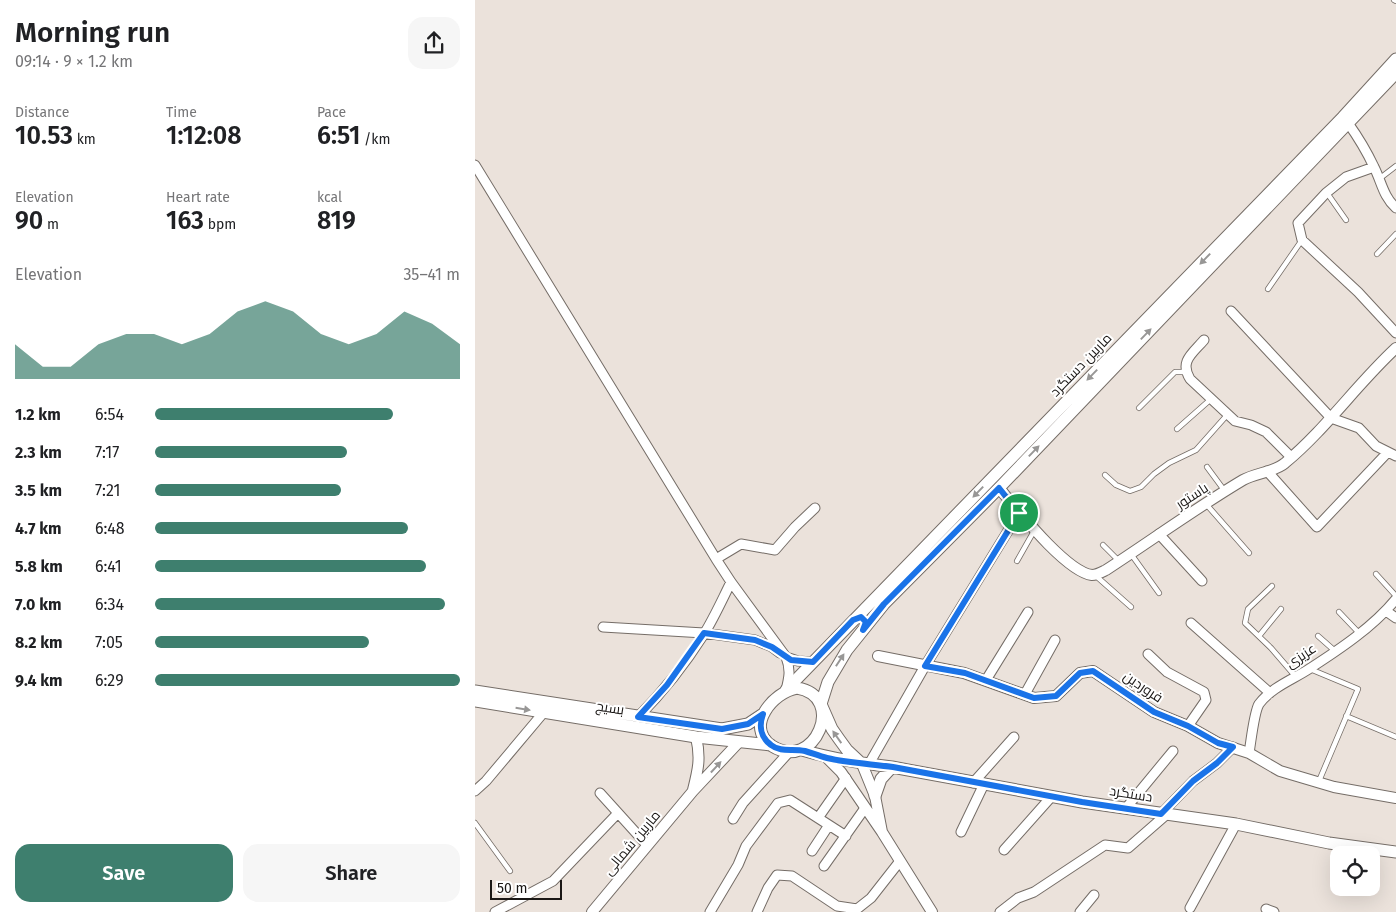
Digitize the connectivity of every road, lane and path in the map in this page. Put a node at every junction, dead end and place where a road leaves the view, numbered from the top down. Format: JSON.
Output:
{"nodes":[{"id":1,"x":1396,"y":59,"type":"edge"},
{"id":2,"x":1396,"y":73,"type":"edge"},
{"id":3,"x":1348,"y":123,"type":"junction"},
{"id":4,"x":475,"y":165,"type":"edge"},
{"id":5,"x":1396,"y":166,"type":"edge"},
{"id":6,"x":1374,"y":167,"type":"junction"},
{"id":7,"x":1379,"y":180,"type":"junction"},
{"id":8,"x":1326,"y":193,"type":"junction"},
{"id":9,"x":1396,"y":208,"type":"edge"},
{"id":10,"x":1347,"y":220,"type":"dead end"},
{"id":11,"x":1396,"y":234,"type":"edge"},
{"id":12,"x":1302,"y":240,"type":"junction"},
{"id":13,"x":1377,"y":254,"type":"dead end"},
{"id":14,"x":1268,"y":289,"type":"dead end"},
{"id":15,"x":1179,"y":292,"type":"junction"},
{"id":16,"x":1231,"y":311,"type":"dead end"},
{"id":17,"x":1396,"y":333,"type":"edge"},
{"id":18,"x":1204,"y":340,"type":"dead end"},
{"id":19,"x":1396,"y":348,"type":"edge"},
{"id":20,"x":1185,"y":372,"type":"junction"},
{"id":21,"x":1211,"y":399,"type":"junction"},
{"id":22,"x":1139,"y":408,"type":"dead end"},
{"id":23,"x":1228,"y":414,"type":"junction"},
{"id":24,"x":1331,"y":418,"type":"junction"},
{"id":25,"x":1177,"y":429,"type":"dead end"},
{"id":26,"x":1392,"y":454,"type":"edge"},
{"id":27,"x":1291,"y":458,"type":"junction"},
{"id":28,"x":1207,"y":467,"type":"dead end"},
{"id":29,"x":1267,"y":471,"type":"junction"},
{"id":30,"x":1105,"y":475,"type":"dead end"},
{"id":31,"x":999,"y":488,"type":"junction"},
{"id":32,"x":1225,"y":491,"type":"junction"},
{"id":33,"x":1205,"y":503,"type":"junction"},
{"id":34,"x":815,"y":508,"type":"dead end"},
{"id":35,"x":1019,"y":513,"type":"junction"},
{"id":36,"x":1035,"y":530,"type":"junction"},
{"id":37,"x":1159,"y":534,"type":"junction"},
{"id":38,"x":1103,"y":545,"type":"dead end"},
{"id":39,"x":1249,"y":553,"type":"dead end"},
{"id":40,"x":1131,"y":554,"type":"junction"},
{"id":41,"x":716,"y":559,"type":"junction"},
{"id":42,"x":1017,"y":561,"type":"dead end"},
{"id":43,"x":1119,"y":562,"type":"junction"},
{"id":44,"x":1376,"y":574,"type":"dead end"},
{"id":45,"x":1095,"y":575,"type":"junction"},
{"id":46,"x":1202,"y":581,"type":"dead end"},
{"id":47,"x":731,"y":582,"type":"junction"},
{"id":48,"x":1272,"y":586,"type":"dead end"},
{"id":49,"x":1159,"y":593,"type":"dead end"},
{"id":50,"x":1396,"y":597,"type":"edge"},
{"id":51,"x":1131,"y":607,"type":"dead end"},
{"id":52,"x":1281,"y":609,"type":"dead end"},
{"id":53,"x":1028,"y":612,"type":"dead end"},
{"id":54,"x":1339,"y":612,"type":"dead end"},
{"id":55,"x":1386,"y":612,"type":"junction"},
{"id":56,"x":1396,"y":618,"type":"edge"},
{"id":57,"x":853,"y":620,"type":"junction"},
{"id":58,"x":1191,"y":623,"type":"dead end"},
{"id":59,"x":603,"y":627,"type":"dead end"},
{"id":60,"x":863,"y":630,"type":"junction"},
{"id":61,"x":704,"y":633,"type":"junction"},
{"id":62,"x":1359,"y":633,"type":"junction"},
{"id":63,"x":1259,"y":636,"type":"junction"},
{"id":64,"x":1318,"y":636,"type":"dead end"},
{"id":65,"x":1055,"y":640,"type":"dead end"},
{"id":66,"x":1335,"y":651,"type":"junction"},
{"id":67,"x":1148,"y":654,"type":"dead end"},
{"id":68,"x":878,"y":656,"type":"dead end"},
{"id":69,"x":786,"y":657,"type":"junction"},
{"id":70,"x":813,"y":662,"type":"junction"},
{"id":71,"x":925,"y":666,"type":"junction"},
{"id":72,"x":1310,"y":668,"type":"junction"},
{"id":73,"x":1295,"y":677,"type":"junction"},
{"id":74,"x":986,"y":680,"type":"junction"},
{"id":75,"x":786,"y":690,"type":"junction"},
{"id":76,"x":475,"y":691,"type":"edge"},
{"id":77,"x":1270,"y":693,"type":"junction"},
{"id":78,"x":1025,"y":694,"type":"junction"},
{"id":79,"x":475,"y":701,"type":"edge"},
{"id":80,"x":821,"y":704,"type":"junction"},
{"id":81,"x":544,"y":712,"type":"junction"},
{"id":82,"x":763,"y":714,"type":"junction"},
{"id":83,"x":1346,"y":716,"type":"junction"},
{"id":84,"x":638,"y":717,"type":"junction"},
{"id":85,"x":1188,"y":726,"type":"junction"},
{"id":86,"x":696,"y":737,"type":"junction"},
{"id":87,"x":1396,"y":737,"type":"edge"},
{"id":88,"x":1014,"y":738,"type":"dead end"},
{"id":89,"x":739,"y":742,"type":"junction"},
{"id":90,"x":771,"y":745,"type":"junction"},
{"id":91,"x":1233,"y":747,"type":"junction"},
{"id":92,"x":802,"y":750,"type":"junction"},
{"id":93,"x":790,"y":751,"type":"junction"},
{"id":94,"x":1173,"y":751,"type":"dead end"},
{"id":95,"x":1249,"y":752,"type":"junction"},
{"id":96,"x":827,"y":758,"type":"junction"},
{"id":97,"x":865,"y":764,"type":"junction"},
{"id":98,"x":893,"y":767,"type":"junction"},
{"id":99,"x":846,"y":778,"type":"junction"},
{"id":100,"x":1319,"y":783,"type":"junction"},
{"id":101,"x":979,"y":784,"type":"junction"},
{"id":102,"x":475,"y":791,"type":"edge"},
{"id":103,"x":693,"y":792,"type":"junction"},
{"id":104,"x":600,"y":793,"type":"dead end"},
{"id":105,"x":875,"y":796,"type":"junction"},
{"id":106,"x":1052,"y":796,"type":"junction"},
{"id":107,"x":1396,"y":798,"type":"edge"},
{"id":108,"x":865,"y":808,"type":"junction"},
{"id":109,"x":1125,"y":808,"type":"junction"},
{"id":110,"x":618,"y":813,"type":"junction"},
{"id":111,"x":1164,"y":814,"type":"junction"},
{"id":112,"x":818,"y":818,"type":"junction"},
{"id":113,"x":733,"y":819,"type":"dead end"},
{"id":114,"x":475,"y":822,"type":"edge"},
{"id":115,"x":1236,"y":824,"type":"junction"},
{"id":116,"x":829,"y":825,"type":"junction"},
{"id":117,"x":882,"y":832,"type":"junction"},
{"id":118,"x":961,"y":832,"type":"dead end"},
{"id":119,"x":846,"y":836,"type":"junction"},
{"id":120,"x":647,"y":845,"type":"junction"},
{"id":121,"x":1004,"y":850,"type":"dead end"},
{"id":122,"x":812,"y":851,"type":"dead end"},
{"id":123,"x":1396,"y":852,"type":"edge"},
{"id":124,"x":900,"y":861,"type":"junction"},
{"id":125,"x":824,"y":866,"type":"dead end"},
{"id":126,"x":510,"y":871,"type":"dead end"},
{"id":127,"x":1093,"y":895,"type":"dead end"},
{"id":128,"x":1190,"y":908,"type":"dead end"},
{"id":129,"x":835,"y":909,"type":"edge"},
{"id":130,"x":495,"y":912,"type":"edge"},
{"id":131,"x":592,"y":912,"type":"edge"},
{"id":132,"x":710,"y":912,"type":"edge"},
{"id":133,"x":757,"y":912,"type":"edge"},
{"id":134,"x":932,"y":912,"type":"edge"},
{"id":135,"x":1000,"y":912,"type":"edge"},
{"id":136,"x":1079,"y":912,"type":"edge"}],
"edges":[{"from":1,"to":15,"type":"main road","name":"ماربین دستگرد","one_way":true},
{"from":2,"to":3,"type":"main road","name":"ماربین دستگرد"},
{"from":3,"to":6,"type":"street"},
{"from":3,"to":15,"type":"main road","name":"ماربین دستگرد"},
{"from":4,"to":41,"type":"street"},
{"from":5,"to":7,"type":"lane"},
{"from":6,"to":7,"type":"street"},
{"from":6,"to":8,"type":"street"},
{"from":7,"to":9,"type":"street"},
{"from":8,"to":10,"type":"lane"},
{"from":8,"to":12,"type":"street"},
{"from":11,"to":13,"type":"lane"},
{"from":12,"to":14,"type":"lane"},
{"from":12,"to":17,"type":"street"},
{"from":31,"to":15,"type":"main road","name":"ماربین دستگرد","one_way":true},
{"from":15,"to":57,"type":"main road","name":"ماربین دستگرد","one_way":true},
{"from":16,"to":24,"type":"street"},
{"from":18,"to":20,"type":"street"},
{"from":19,"to":24,"type":"street","name":"پاستور"},
{"from":20,"to":21,"type":"street"},
{"from":20,"to":22,"type":"lane"},
{"from":21,"to":23,"type":"street"},
{"from":21,"to":25,"type":"lane"},
{"from":23,"to":27,"type":"street"},
{"from":23,"to":30,"type":"lane"},
{"from":24,"to":26,"type":"street"},
{"from":24,"to":27,"type":"street","name":"پاستور"},
{"from":26,"to":29,"type":"street"},
{"from":27,"to":29,"type":"street","name":"پاستور"},
{"from":28,"to":32,"type":"lane"},
{"from":29,"to":32,"type":"street","name":"پاستور"},
{"from":31,"to":35,"type":"street"},
{"from":31,"to":60,"type":"main road","name":"ماربین دستگرد"},
{"from":32,"to":33,"type":"street","name":"پاستور"},
{"from":33,"to":37,"type":"street","name":"پاستور"},
{"from":33,"to":39,"type":"lane"},
{"from":34,"to":41,"type":"street"},
{"from":35,"to":36,"type":"street"},
{"from":35,"to":71,"type":"street"},
{"from":36,"to":42,"type":"lane"},
{"from":36,"to":45,"type":"street"},
{"from":37,"to":40,"type":"street","name":"پاستور"},
{"from":37,"to":46,"type":"street"},
{"from":38,"to":43,"type":"lane"},
{"from":40,"to":43,"type":"street","name":"پاستور"},
{"from":40,"to":49,"type":"lane"},
{"from":41,"to":47,"type":"street"},
{"from":43,"to":45,"type":"street","name":"پاستور"},
{"from":44,"to":50,"type":"lane"},
{"from":45,"to":51,"type":"lane"},
{"from":47,"to":61,"type":"street"},
{"from":47,"to":69,"type":"street"},
{"from":48,"to":63,"type":"lane"},
{"from":50,"to":55,"type":"street","name":"عزیزی"},
{"from":52,"to":63,"type":"lane"},
{"from":53,"to":74,"type":"street"},
{"from":54,"to":62,"type":"lane"},
{"from":55,"to":56,"type":"street"},
{"from":55,"to":62,"type":"street","name":"عزیزی"},
{"from":57,"to":60,"type":"main road"},
{"from":57,"to":70,"type":"main road","name":"ماربین دستگرد"},
{"from":58,"to":77,"type":"street"},
{"from":59,"to":61,"type":"street"},
{"from":80,"to":60,"type":"main road","name":"ماربین دستگرد","one_way":true},
{"from":61,"to":69,"type":"street"},
{"from":61,"to":84,"type":"street"},
{"from":62,"to":66,"type":"street","name":"عزیزی"},
{"from":63,"to":73,"type":"lane"},
{"from":64,"to":66,"type":"lane"},
{"from":65,"to":78,"type":"street"},
{"from":66,"to":72,"type":"street","name":"عزیزی"},
{"from":67,"to":85,"type":"street"},
{"from":68,"to":71,"type":"street","name":"فروردین"},
{"from":69,"to":70,"type":"street"},
{"from":69,"to":75,"type":"street"},
{"from":70,"to":75,"type":"main road","name":"ماربین دستگرد"},
{"from":71,"to":74,"type":"street","name":"فروردین"},
{"from":71,"to":97,"type":"street"},
{"from":72,"to":73,"type":"street","name":"عزیزی"},
{"from":72,"to":83,"type":"lane"},
{"from":73,"to":77,"type":"street","name":"عزیزی"},
{"from":74,"to":78,"type":"street","name":"فروردین"},
{"from":75,"to":80,"type":"main road"},
{"from":75,"to":82,"type":"main road"},
{"from":76,"to":84,"type":"main road","name":"بسیج"},
{"from":77,"to":95,"type":"street","name":"عزیزی"},
{"from":78,"to":85,"type":"street","name":"فروردین"},
{"from":79,"to":81,"type":"main road","name":"بسیج","one_way":true},
{"from":80,"to":92,"type":"main road"},
{"from":97,"to":80,"type":"main road","one_way":true},
{"from":81,"to":86,"type":"main road","name":"بسیج"},
{"from":81,"to":102,"type":"street"},
{"from":82,"to":84,"type":"main road","name":"بسیج"},
{"from":82,"to":90,"type":"main road"},
{"from":83,"to":87,"type":"lane"},
{"from":83,"to":100,"type":"lane"},
{"from":85,"to":91,"type":"street","name":"فروردین"},
{"from":86,"to":89,"type":"main road","name":"بسیج"},
{"from":86,"to":103,"type":"street","name":"ماربین شمالی"},
{"from":88,"to":101,"type":"street"},
{"from":89,"to":90,"type":"main road","name":"بسیج"},
{"from":103,"to":89,"type":"street","name":"ماربین شمالی","one_way":true},
{"from":90,"to":93,"type":"main road"},
{"from":91,"to":95,"type":"street","name":"فروردین"},
{"from":91,"to":111,"type":"street"},
{"from":92,"to":93,"type":"main road"},
{"from":92,"to":96,"type":"main road","name":"دستگرد"},
{"from":93,"to":113,"type":"street"},
{"from":94,"to":109,"type":"street"},
{"from":95,"to":100,"type":"street","name":"فروردین"},
{"from":96,"to":97,"type":"main road","name":"دستگرد"},
{"from":96,"to":99,"type":"street"},
{"from":97,"to":98,"type":"main road","name":"دستگرد"},
{"from":97,"to":105,"type":"street"},
{"from":98,"to":101,"type":"main road","name":"دستگرد"},
{"from":98,"to":105,"type":"main road"},
{"from":99,"to":108,"type":"street"},
{"from":99,"to":112,"type":"street"},
{"from":100,"to":107,"type":"street","name":"فروردین"},
{"from":101,"to":106,"type":"main road","name":"دستگرد"},
{"from":101,"to":118,"type":"street"},
{"from":103,"to":120,"type":"street","name":"ماربین شمالی"},
{"from":104,"to":110,"type":"street"},
{"from":105,"to":117,"type":"street"},
{"from":106,"to":109,"type":"main road","name":"دستگرد"},
{"from":106,"to":121,"type":"street"},
{"from":108,"to":117,"type":"street"},
{"from":108,"to":119,"type":"street"},
{"from":109,"to":111,"type":"main road","name":"دستگرد"},
{"from":110,"to":120,"type":"street"},
{"from":110,"to":130,"type":"street"},
{"from":111,"to":115,"type":"main road","name":"دستگرد"},
{"from":111,"to":135,"type":"street"},
{"from":112,"to":116,"type":"street"},
{"from":112,"to":132,"type":"street"},
{"from":114,"to":126,"type":"lane"},
{"from":115,"to":123,"type":"main road","name":"دستگرد"},
{"from":115,"to":128,"type":"street"},
{"from":116,"to":119,"type":"street"},
{"from":116,"to":122,"type":"street"},
{"from":117,"to":124,"type":"street"},
{"from":119,"to":125,"type":"street"},
{"from":120,"to":131,"type":"street","name":"ماربین شمالی"},
{"from":124,"to":129,"type":"street"},
{"from":124,"to":134,"type":"street"},
{"from":127,"to":136,"type":"street"},
{"from":129,"to":133,"type":"street"}]}
